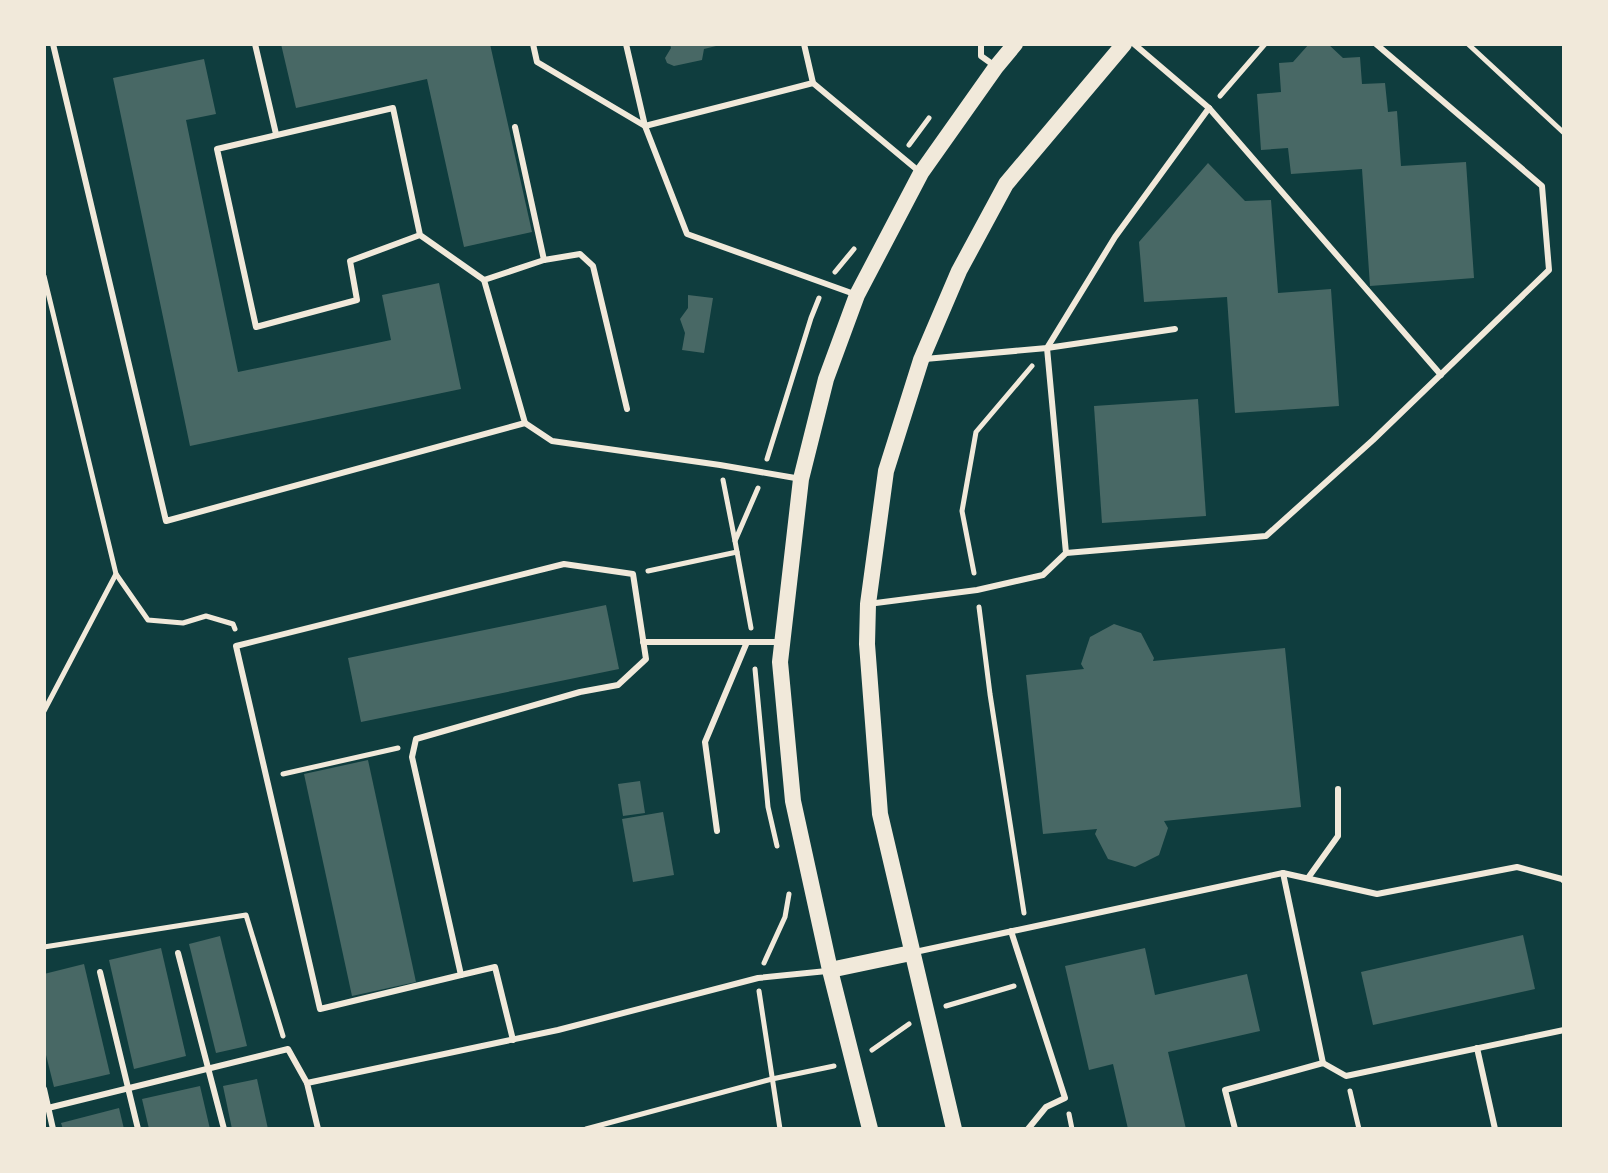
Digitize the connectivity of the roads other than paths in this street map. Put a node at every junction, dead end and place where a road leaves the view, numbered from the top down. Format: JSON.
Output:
{"nodes":[{"id":1,"x":53,"y":44,"type":"edge"},
{"id":2,"x":255,"y":44,"type":"edge"},
{"id":3,"x":533,"y":44,"type":"edge"},
{"id":4,"x":626,"y":44,"type":"edge"},
{"id":5,"x":804,"y":44,"type":"edge"},
{"id":6,"x":981,"y":44,"type":"edge"},
{"id":7,"x":1015,"y":44,"type":"edge"},
{"id":8,"x":1124,"y":44,"type":"edge"},
{"id":9,"x":1134,"y":44,"type":"edge"},
{"id":10,"x":1376,"y":44,"type":"edge"},
{"id":11,"x":996,"y":67,"type":"junction"},
{"id":12,"x":813,"y":83,"type":"junction"},
{"id":13,"x":1209,"y":108,"type":"junction"},
{"id":14,"x":645,"y":126,"type":"junction"},
{"id":15,"x":515,"y":127,"type":"dead end"},
{"id":16,"x":276,"y":134,"type":"junction"},
{"id":17,"x":921,"y":173,"type":"junction"},
{"id":18,"x":420,"y":235,"type":"junction"},
{"id":19,"x":544,"y":260,"type":"junction"},
{"id":20,"x":484,"y":280,"type":"junction"},
{"id":21,"x":857,"y":295,"type":"junction"},
{"id":22,"x":1175,"y":329,"type":"dead end"},
{"id":23,"x":1047,"y":348,"type":"junction"},
{"id":24,"x":921,"y":360,"type":"junction"},
{"id":25,"x":1441,"y":375,"type":"junction"},
{"id":26,"x":627,"y":409,"type":"dead end"},
{"id":27,"x":525,"y":423,"type":"junction"},
{"id":28,"x":801,"y":479,"type":"junction"},
{"id":29,"x":1066,"y":553,"type":"junction"},
{"id":30,"x":868,"y":604,"type":"junction"},
{"id":31,"x":643,"y":642,"type":"junction"},
{"id":32,"x":747,"y":642,"type":"junction"},
{"id":33,"x":781,"y":642,"type":"junction"},
{"id":34,"x":1338,"y":789,"type":"dead end"},
{"id":35,"x":717,"y":831,"type":"dead end"},
{"id":36,"x":1283,"y":873,"type":"junction"},
{"id":37,"x":1308,"y":878,"type":"junction"},
{"id":38,"x":1564,"y":881,"type":"edge"},
{"id":39,"x":1011,"y":931,"type":"junction"},
{"id":40,"x":178,"y":953,"type":"dead end"},
{"id":41,"x":911,"y":953,"type":"junction"},
{"id":42,"x":830,"y":970,"type":"junction"},
{"id":43,"x":100,"y":972,"type":"dead end"},
{"id":44,"x":461,"y":975,"type":"junction"},
{"id":45,"x":1564,"y":1030,"type":"edge"},
{"id":46,"x":513,"y":1040,"type":"junction"},
{"id":47,"x":1477,"y":1048,"type":"junction"},
{"id":48,"x":1323,"y":1063,"type":"junction"},
{"id":49,"x":208,"y":1069,"type":"junction"},
{"id":50,"x":307,"y":1083,"type":"junction"},
{"id":51,"x":44,"y":1089,"type":"edge"},
{"id":52,"x":127,"y":1089,"type":"junction"},
{"id":53,"x":48,"y":1108,"type":"junction"},
{"id":54,"x":53,"y":1129,"type":"edge"},
{"id":55,"x":138,"y":1129,"type":"edge"},
{"id":56,"x":224,"y":1129,"type":"edge"},
{"id":57,"x":318,"y":1129,"type":"edge"},
{"id":58,"x":870,"y":1129,"type":"edge"},
{"id":59,"x":954,"y":1129,"type":"edge"},
{"id":60,"x":1028,"y":1129,"type":"edge"},
{"id":61,"x":1235,"y":1129,"type":"edge"},
{"id":62,"x":1495,"y":1129,"type":"edge"}],
"edges":[{"from":1,"to":27,"type":"lane"},
{"from":2,"to":16,"type":"lane"},
{"from":3,"to":14,"type":"lane"},
{"from":4,"to":14,"type":"lane"},
{"from":5,"to":12,"type":"lane"},
{"from":6,"to":11,"type":"lane"},
{"from":7,"to":11,"type":"main road"},
{"from":8,"to":24,"type":"main road"},
{"from":9,"to":13,"type":"lane"},
{"from":10,"to":25,"type":"lane"},
{"from":11,"to":17,"type":"main road"},
{"from":12,"to":14,"type":"lane"},
{"from":12,"to":17,"type":"lane"},
{"from":13,"to":23,"type":"lane"},
{"from":13,"to":25,"type":"lane"},
{"from":14,"to":21,"type":"lane"},
{"from":15,"to":19,"type":"lane"},
{"from":16,"to":18,"type":"lane"},
{"from":16,"to":18,"type":"lane"},
{"from":17,"to":21,"type":"main road"},
{"from":18,"to":20,"type":"lane"},
{"from":19,"to":20,"type":"lane"},
{"from":19,"to":26,"type":"lane"},
{"from":20,"to":27,"type":"lane"},
{"from":21,"to":28,"type":"main road"},
{"from":22,"to":23,"type":"lane"},
{"from":23,"to":24,"type":"lane"},
{"from":23,"to":29,"type":"lane"},
{"from":24,"to":30,"type":"main road"},
{"from":25,"to":29,"type":"lane"},
{"from":27,"to":28,"type":"lane"},
{"from":28,"to":33,"type":"main road"},
{"from":29,"to":30,"type":"lane"},
{"from":30,"to":41,"type":"main road"},
{"from":31,"to":32,"type":"lane"},
{"from":31,"to":44,"type":"lane"},
{"from":31,"to":44,"type":"lane"},
{"from":32,"to":33,"type":"lane"},
{"from":32,"to":35,"type":"lane"},
{"from":33,"to":42,"type":"main road"},
{"from":34,"to":37,"type":"lane"},
{"from":36,"to":37,"type":"lane"},
{"from":36,"to":39,"type":"lane"},
{"from":36,"to":48,"type":"lane"},
{"from":37,"to":38,"type":"lane"},
{"from":39,"to":41,"type":"lane"},
{"from":39,"to":60,"type":"lane"},
{"from":40,"to":49,"type":"lane"},
{"from":41,"to":42,"type":"main road"},
{"from":41,"to":59,"type":"main road"},
{"from":42,"to":46,"type":"lane"},
{"from":42,"to":58,"type":"main road"},
{"from":43,"to":52,"type":"lane"},
{"from":44,"to":46,"type":"lane"},
{"from":45,"to":47,"type":"lane"},
{"from":46,"to":50,"type":"lane"},
{"from":47,"to":48,"type":"lane"},
{"from":47,"to":62,"type":"lane"},
{"from":48,"to":61,"type":"lane"},
{"from":49,"to":50,"type":"lane"},
{"from":49,"to":52,"type":"lane"},
{"from":49,"to":56,"type":"lane"},
{"from":50,"to":57,"type":"lane"},
{"from":51,"to":53,"type":"lane"},
{"from":52,"to":53,"type":"lane"},
{"from":52,"to":55,"type":"lane"},
{"from":53,"to":54,"type":"lane"}]}
